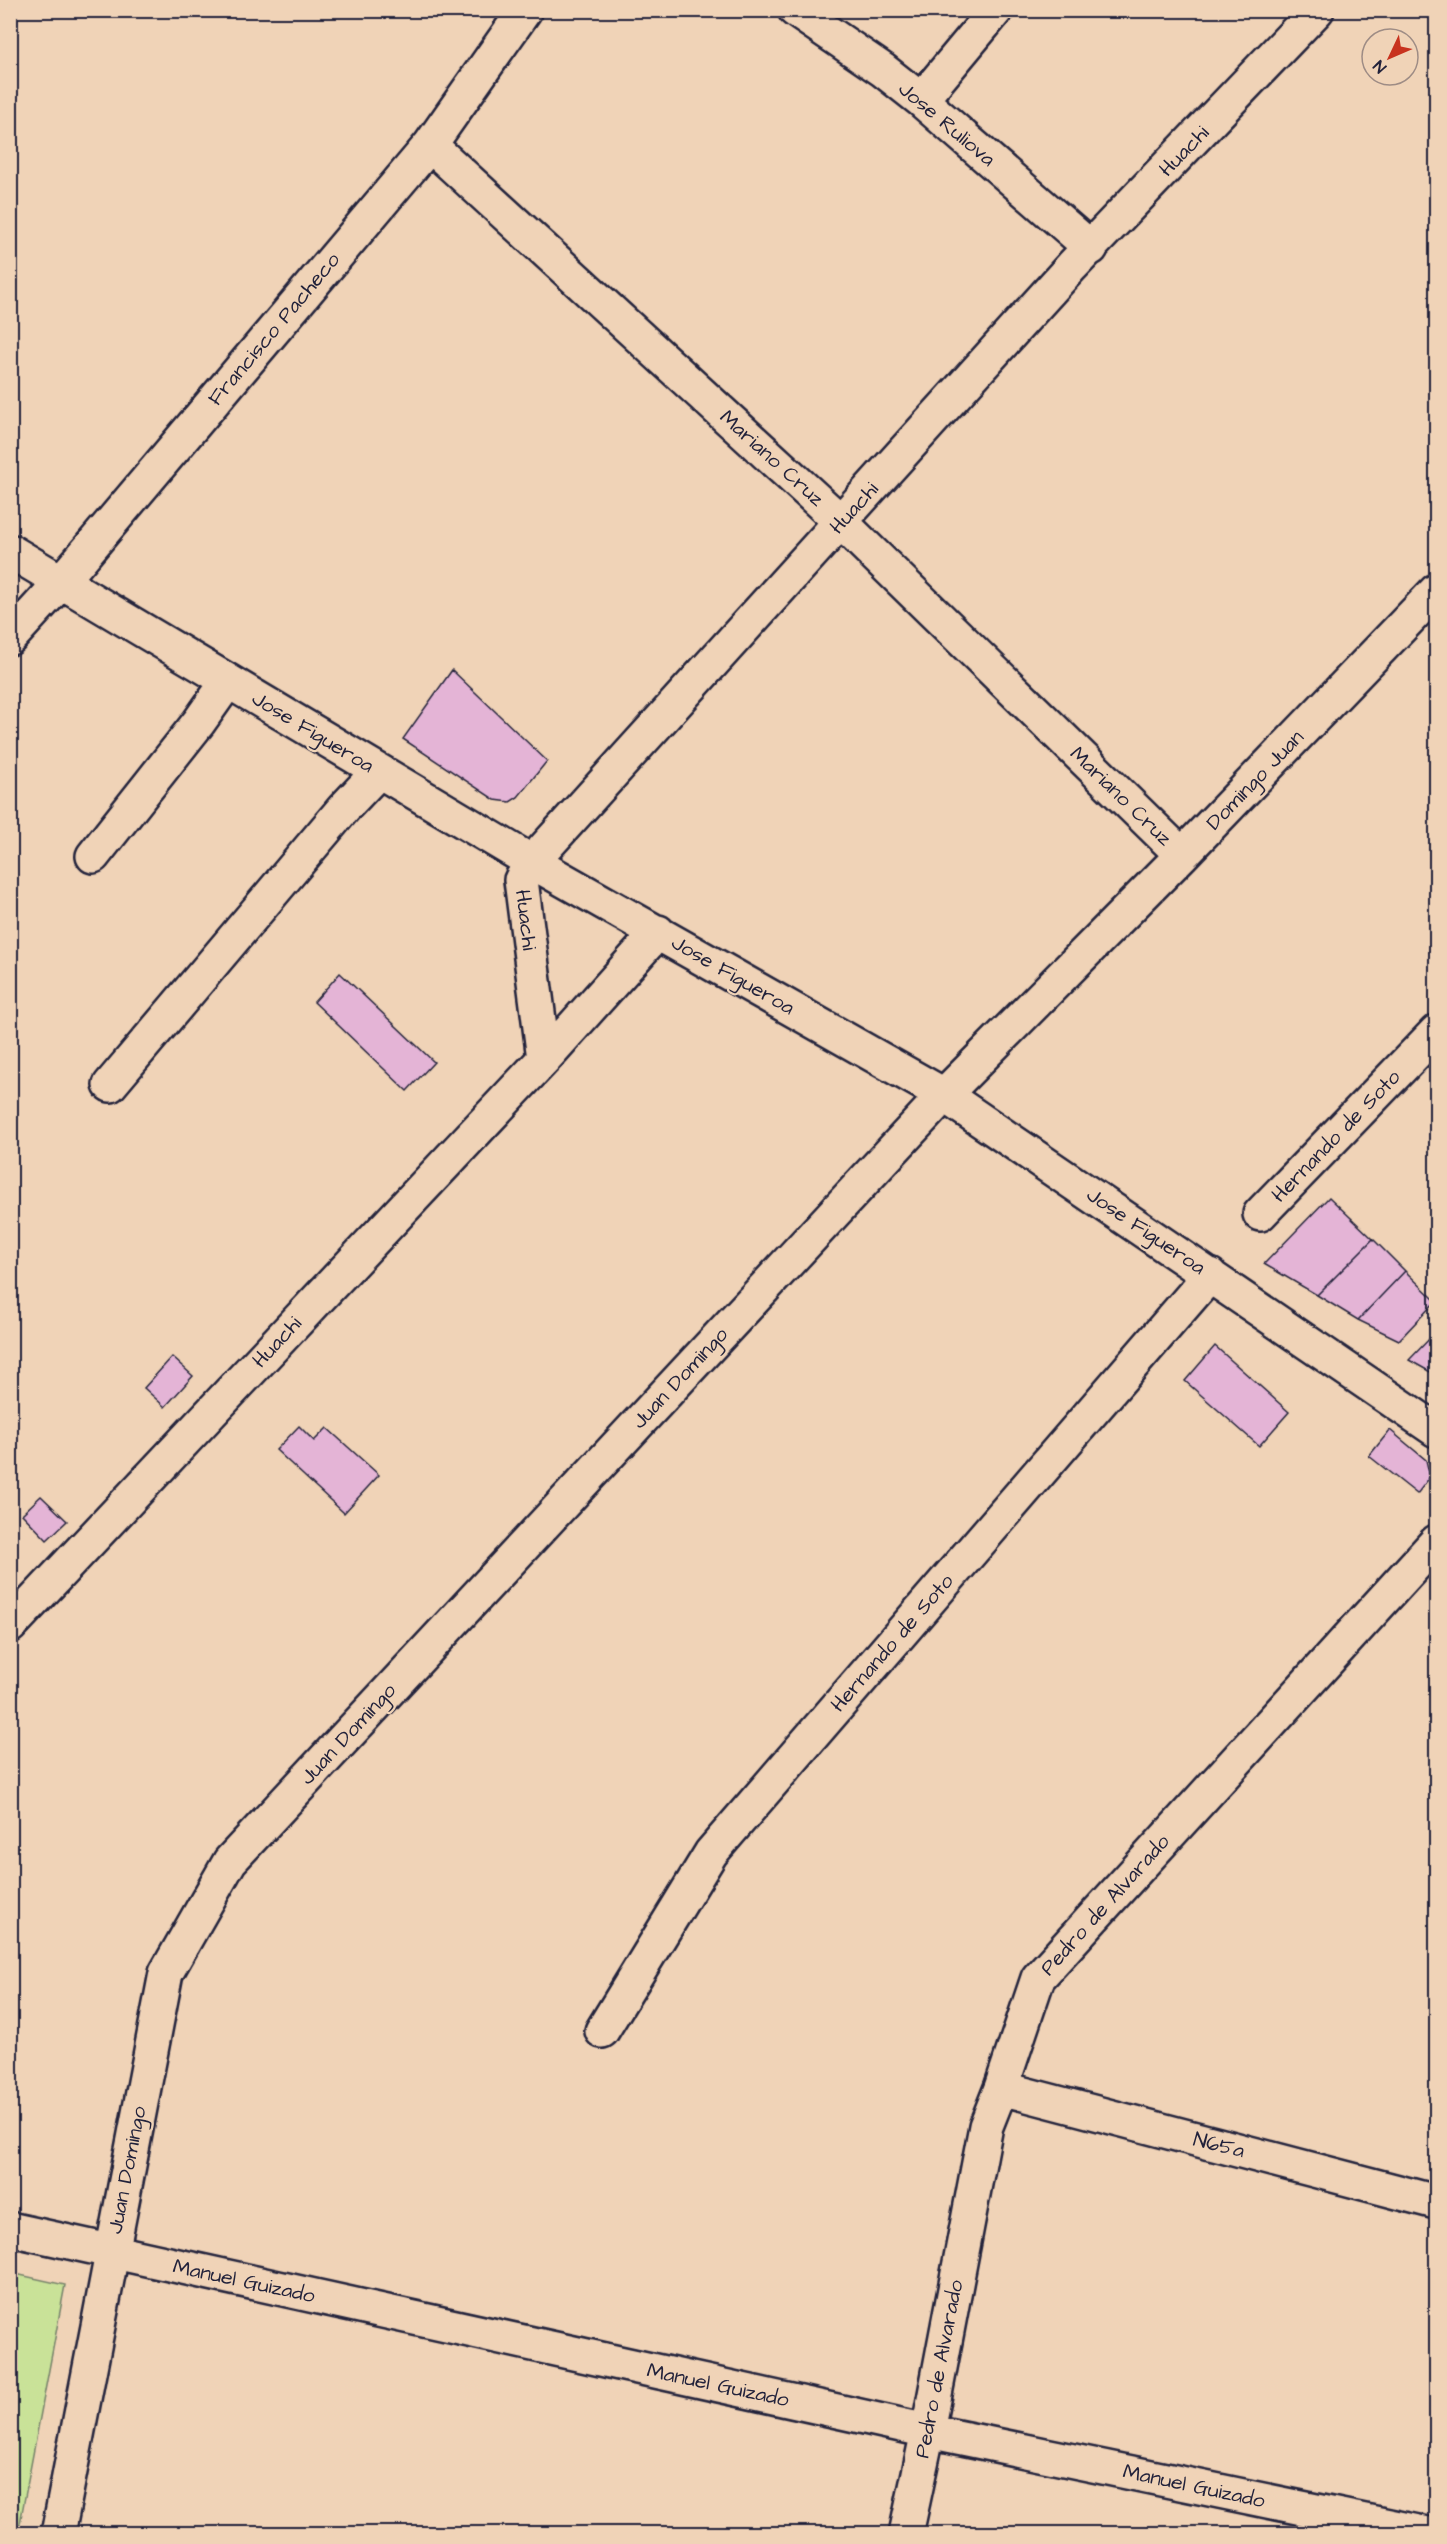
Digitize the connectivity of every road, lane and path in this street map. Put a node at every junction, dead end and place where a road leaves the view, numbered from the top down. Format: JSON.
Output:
{"nodes":[{"id":1,"x":525,"y":10,"type":"edge"},
{"id":2,"x":795,"y":10,"type":"edge"},
{"id":3,"x":996,"y":10,"type":"edge"},
{"id":4,"x":1317,"y":10,"type":"edge"},
{"id":5,"x":921,"y":100,"type":"junction"},
{"id":6,"x":430,"y":145,"type":"junction"},
{"id":7,"x":1091,"y":248,"type":"junction"},
{"id":8,"x":841,"y":522,"type":"junction"},
{"id":9,"x":10,"y":551,"type":"edge"},
{"id":10,"x":61,"y":582,"type":"junction"},
{"id":11,"x":1437,"y":591,"type":"edge"},
{"id":12,"x":10,"y":638,"type":"edge"},
{"id":13,"x":228,"y":681,"type":"junction"},
{"id":14,"x":379,"y":771,"type":"junction"},
{"id":15,"x":1182,"y":855,"type":"junction"},
{"id":16,"x":93,"y":856,"type":"dead end"},
{"id":17,"x":532,"y":862,"type":"junction"},
{"id":18,"x":658,"y":932,"type":"junction"},
{"id":19,"x":1437,"y":1032,"type":"edge"},
{"id":20,"x":544,"y":1059,"type":"junction"},
{"id":21,"x":110,"y":1085,"type":"dead end"},
{"id":22,"x":944,"y":1095,"type":"junction"},
{"id":23,"x":1260,"y":1215,"type":"dead end"},
{"id":24,"x":1210,"y":1275,"type":"junction"},
{"id":25,"x":1437,"y":1430,"type":"edge"},
{"id":26,"x":1431,"y":1558,"type":"edge"},
{"id":27,"x":10,"y":1626,"type":"edge"},
{"id":28,"x":602,"y":2031,"type":"dead end"},
{"id":29,"x":1001,"y":2088,"type":"junction"},
{"id":30,"x":1437,"y":2202,"type":"edge"},
{"id":31,"x":10,"y":2229,"type":"edge"},
{"id":32,"x":111,"y":2252,"type":"junction"},
{"id":33,"x":928,"y":2431,"type":"junction"},
{"id":34,"x":58,"y":2534,"type":"edge"},
{"id":35,"x":906,"y":2534,"type":"edge"},
{"id":36,"x":1428,"y":2534,"type":"edge"}],
"edges":[{"from":1,"to":6,"type":"street","name":"Francisco Pacheco"},
{"from":2,"to":5,"type":"street","name":"Jose Ruliova"},
{"from":3,"to":5,"type":"street"},
{"from":4,"to":7,"type":"street","name":"Huachi"},
{"from":5,"to":7,"type":"street","name":"Jose Ruliova"},
{"from":6,"to":8,"type":"street","name":"Mariano Cruz"},
{"from":6,"to":10,"type":"street","name":"Francisco Pacheco"},
{"from":7,"to":8,"type":"street","name":"Huachi"},
{"from":8,"to":15,"type":"street","name":"Mariano Cruz"},
{"from":8,"to":17,"type":"street","name":"Huachi"},
{"from":9,"to":10,"type":"street","name":"Jose Figueroa"},
{"from":10,"to":12,"type":"street","name":"Francisco Pacheco"},
{"from":10,"to":13,"type":"street","name":"Jose Figueroa"},
{"from":11,"to":15,"type":"street","name":"Domingo Juan"},
{"from":13,"to":14,"type":"street","name":"Jose Figueroa"},
{"from":13,"to":16,"type":"street"},
{"from":14,"to":17,"type":"street","name":"Jose Figueroa"},
{"from":14,"to":21,"type":"street"},
{"from":15,"to":22,"type":"street","name":"Domingo Juan"},
{"from":17,"to":18,"type":"street","name":"Jose Figueroa"},
{"from":17,"to":20,"type":"street","name":"Huachi"},
{"from":18,"to":20,"type":"street","name":"Huachi"},
{"from":18,"to":22,"type":"street","name":"Jose Figueroa"},
{"from":19,"to":23,"type":"street","name":"Hernando de Soto"},
{"from":20,"to":27,"type":"street","name":"Huachi"},
{"from":22,"to":24,"type":"street","name":"Jose Figueroa"},
{"from":22,"to":32,"type":"street","name":"Juan Domingo"},
{"from":24,"to":25,"type":"street","name":"Jose Figueroa"},
{"from":24,"to":28,"type":"street","name":"Hernando de Soto"},
{"from":26,"to":29,"type":"street","name":"Pedro de Alvarado"},
{"from":29,"to":30,"type":"street","name":"N65a"},
{"from":29,"to":33,"type":"street","name":"Pedro de Alvarado"},
{"from":31,"to":32,"type":"street","name":"Manuel Guizado"},
{"from":32,"to":33,"type":"street","name":"Manuel Guizado"},
{"from":32,"to":34,"type":"street","name":"Juan Domingo"},
{"from":33,"to":35,"type":"street","name":"Pedro de Alvarado"},
{"from":33,"to":36,"type":"street","name":"Manuel Guizado"}]}
